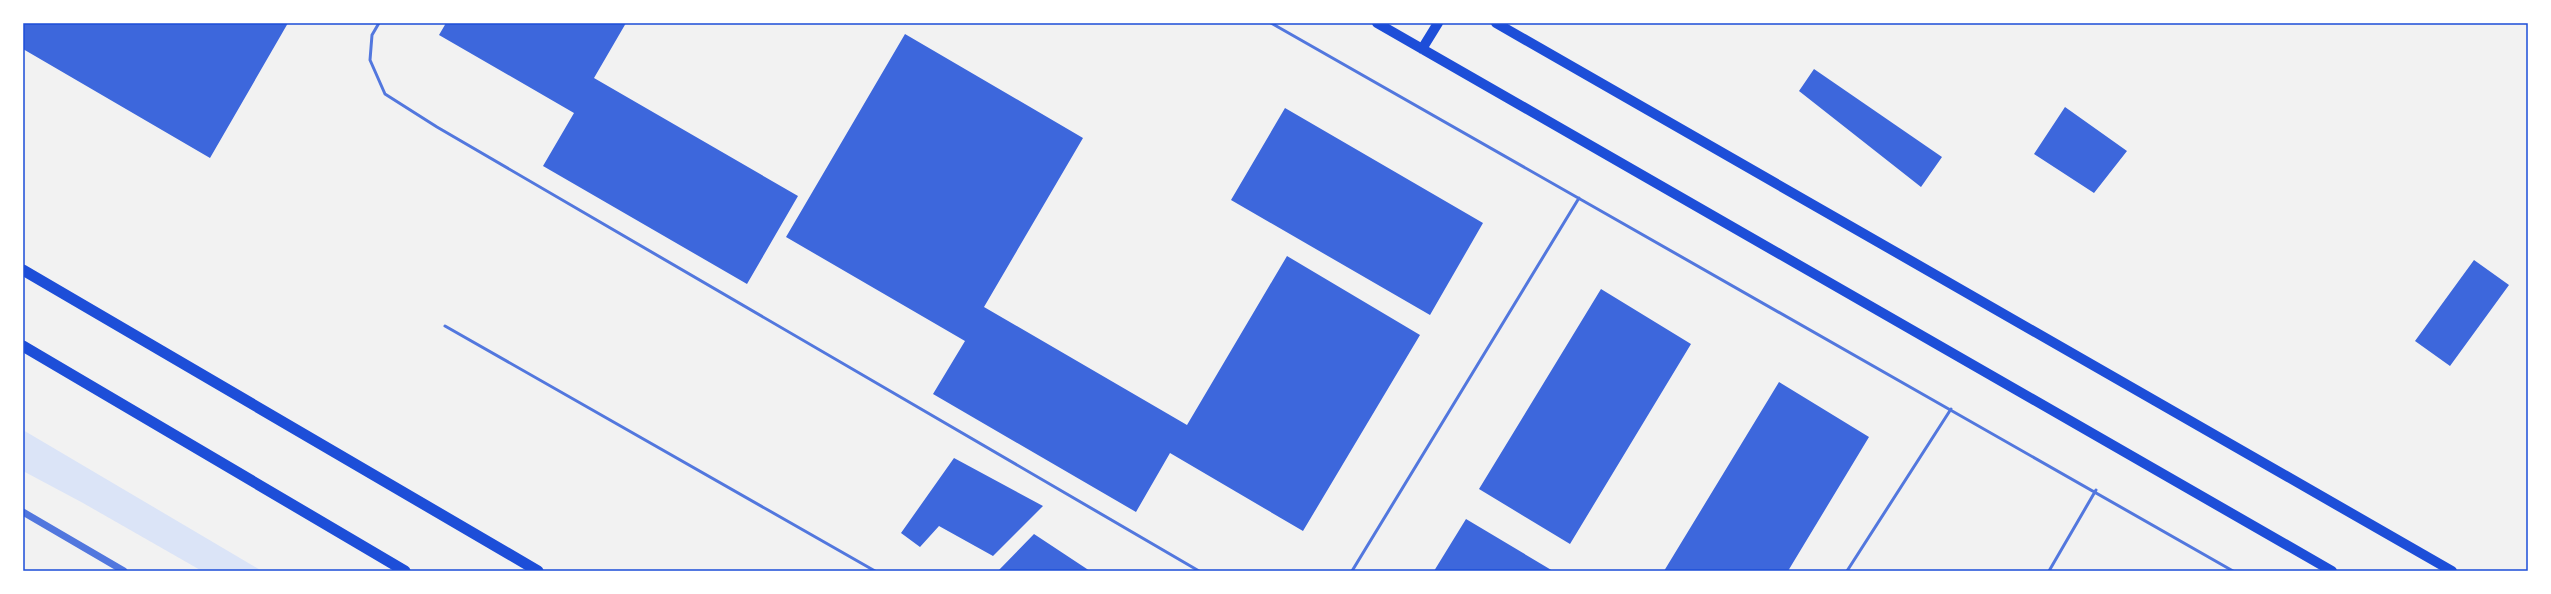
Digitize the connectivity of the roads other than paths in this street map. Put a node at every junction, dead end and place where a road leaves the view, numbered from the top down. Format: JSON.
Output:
{"nodes":[{"id":1,"x":379,"y":23,"type":"edge"},
{"id":2,"x":1271,"y":23,"type":"edge"},
{"id":3,"x":1377,"y":23,"type":"edge"},
{"id":4,"x":1438,"y":23,"type":"edge"},
{"id":5,"x":1496,"y":23,"type":"edge"},
{"id":6,"x":1422,"y":49,"type":"junction"},
{"id":7,"x":1579,"y":198,"type":"junction"},
{"id":8,"x":23,"y":270,"type":"edge"},
{"id":9,"x":445,"y":326,"type":"dead end"},
{"id":10,"x":23,"y":346,"type":"edge"},
{"id":11,"x":1951,"y":408,"type":"junction"},
{"id":12,"x":2096,"y":490,"type":"junction"},
{"id":13,"x":23,"y":512,"type":"edge"},
{"id":14,"x":124,"y":571,"type":"edge"},
{"id":15,"x":405,"y":571,"type":"edge"},
{"id":16,"x":538,"y":571,"type":"edge"},
{"id":17,"x":875,"y":571,"type":"edge"},
{"id":18,"x":1199,"y":571,"type":"edge"},
{"id":19,"x":1352,"y":571,"type":"edge"},
{"id":20,"x":1847,"y":571,"type":"edge"},
{"id":21,"x":2049,"y":571,"type":"edge"},
{"id":22,"x":2234,"y":571,"type":"edge"},
{"id":23,"x":2332,"y":571,"type":"edge"},
{"id":24,"x":2452,"y":571,"type":"edge"}],
"edges":[{"from":1,"to":18,"type":"lane"},
{"from":2,"to":7,"type":"lane"},
{"from":3,"to":6,"type":"main road"},
{"from":4,"to":6,"type":"main road"},
{"from":5,"to":24,"type":"main road"},
{"from":6,"to":23,"type":"main road"},
{"from":7,"to":11,"type":"lane"},
{"from":7,"to":19,"type":"lane"},
{"from":8,"to":16,"type":"highway"},
{"from":9,"to":17,"type":"lane"},
{"from":10,"to":15,"type":"highway"},
{"from":11,"to":12,"type":"lane"},
{"from":11,"to":20,"type":"lane"},
{"from":12,"to":21,"type":"lane"},
{"from":12,"to":22,"type":"lane"},
{"from":13,"to":14,"type":"street"}]}
